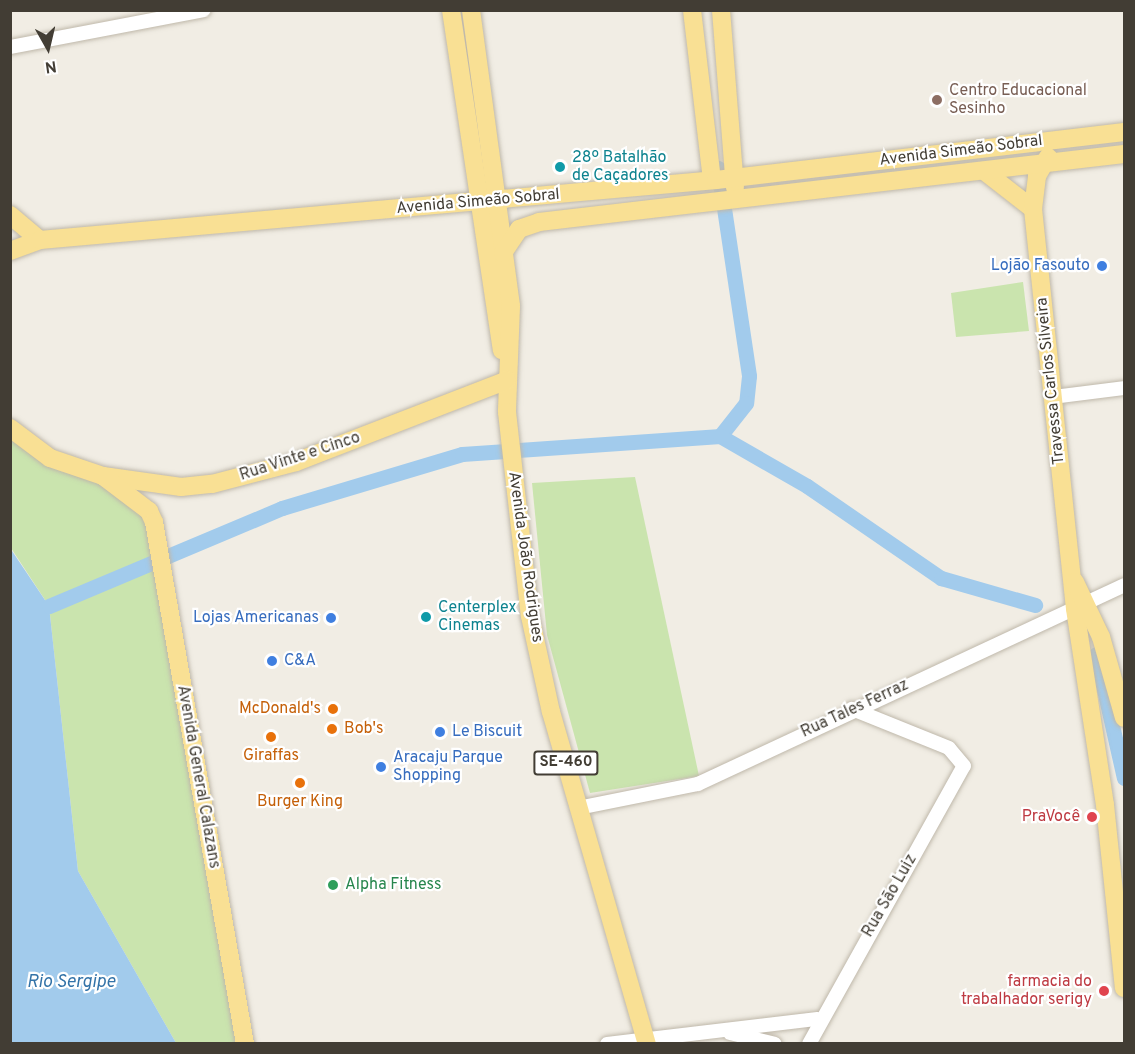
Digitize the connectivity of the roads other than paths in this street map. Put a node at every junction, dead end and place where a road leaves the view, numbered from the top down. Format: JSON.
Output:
{"nodes":[{"id":1,"x":204,"y":10,"type":"edge"},
{"id":2,"x":451,"y":10,"type":"edge"},
{"id":3,"x":471,"y":10,"type":"edge"},
{"id":4,"x":692,"y":10,"type":"edge"},
{"id":5,"x":721,"y":10,"type":"edge"},
{"id":6,"x":10,"y":47,"type":"edge"},
{"id":7,"x":1125,"y":132,"type":"edge"},
{"id":8,"x":1125,"y":138,"type":"edge"},
{"id":9,"x":1125,"y":154,"type":"edge"},
{"id":10,"x":1041,"y":163,"type":"junction"},
{"id":11,"x":984,"y":171,"type":"junction"},
{"id":12,"x":738,"y":178,"type":"junction"},
{"id":13,"x":721,"y":191,"type":"junction"},
{"id":14,"x":497,"y":201,"type":"junction"},
{"id":15,"x":478,"y":203,"type":"junction"},
{"id":16,"x":1033,"y":209,"type":"junction"},
{"id":17,"x":10,"y":214,"type":"edge"},
{"id":18,"x":40,"y":240,"type":"junction"},
{"id":19,"x":10,"y":251,"type":"edge"},
{"id":20,"x":503,"y":253,"type":"junction"},
{"id":21,"x":507,"y":380,"type":"junction"},
{"id":22,"x":1125,"y":388,"type":"edge"},
{"id":23,"x":1053,"y":397,"type":"junction"},
{"id":24,"x":10,"y":428,"type":"edge"},
{"id":25,"x":103,"y":476,"type":"junction"},
{"id":26,"x":1125,"y":585,"type":"edge"},
{"id":27,"x":1081,"y":606,"type":"junction"},
{"id":28,"x":852,"y":709,"type":"junction"},
{"id":29,"x":1125,"y":718,"type":"edge"},
{"id":30,"x":578,"y":808,"type":"junction"},
{"id":31,"x":1125,"y":988,"type":"edge"},
{"id":32,"x":818,"y":1019,"type":"junction"},
{"id":33,"x":722,"y":1030,"type":"junction"},
{"id":34,"x":647,"y":1041,"type":"edge"},
{"id":35,"x":245,"y":1044,"type":"edge"},
{"id":36,"x":607,"y":1044,"type":"edge"},
{"id":37,"x":775,"y":1044,"type":"edge"},
{"id":38,"x":808,"y":1044,"type":"edge"}],
"edges":[{"from":1,"to":6,"type":"street"},
{"from":2,"to":15,"type":"main road"},
{"from":3,"to":14,"type":"main road"},
{"from":4,"to":13,"type":"main road"},
{"from":5,"to":12,"type":"main road"},
{"from":7,"to":12,"type":"main road","name":"Avenida Simeão Sobral"},
{"from":8,"to":10,"type":"main road"},
{"from":9,"to":10,"type":"main road","name":"Avenida Simeão Sobral"},
{"from":10,"to":11,"type":"main road","name":"Avenida Simeão Sobral"},
{"from":10,"to":16,"type":"main road","name":"Avenida Simeão Sobral"},
{"from":11,"to":13,"type":"main road","name":"Avenida Simeão Sobral"},
{"from":11,"to":16,"type":"main road"},
{"from":12,"to":13,"type":"main road","name":"Avenida Simeão Sobral"},
{"from":13,"to":14,"type":"main road","name":"Avenida Simeão Sobral"},
{"from":13,"to":20,"type":"main road","name":"Avenida Simeão Sobral"},
{"from":14,"to":15,"type":"main road","name":"Avenida Simeão Sobral"},
{"from":14,"to":20,"type":"main road","number":"SE-460"},
{"from":15,"to":18,"type":"main road","name":"Avenida Simeão Sobral"},
{"from":15,"to":21,"type":"main road"},
{"from":16,"to":23,"type":"main road","name":"Travessa Carlos Silveira"},
{"from":17,"to":18,"type":"main road"},
{"from":18,"to":19,"type":"main road","name":"Avenida Simeão Sobral"},
{"from":20,"to":21,"type":"main road","number":"SE-460"},
{"from":21,"to":25,"type":"main road","name":"Rua Vinte e Cinco"},
{"from":21,"to":30,"type":"main road","name":"Avenida João Rodrigues","number":"SE-460"},
{"from":22,"to":23,"type":"street"},
{"from":23,"to":27,"type":"main road","name":"Travessa Carlos Silveira"},
{"from":24,"to":25,"type":"main road","name":"Rua Vinte e Cinco"},
{"from":25,"to":35,"type":"main road","name":"Avenida General Calazans"},
{"from":26,"to":27,"type":"street","name":"Rua Tales Ferraz"},
{"from":27,"to":28,"type":"street","name":"Rua Tales Ferraz"},
{"from":27,"to":29,"type":"main road"},
{"from":27,"to":31,"type":"main road"},
{"from":28,"to":30,"type":"street","name":"Rua Tales Ferraz"},
{"from":28,"to":32,"type":"street","name":"Rua São Luiz"},
{"from":30,"to":34,"type":"main road","name":"Avenida João Rodrigues","number":"SE-460"},
{"from":32,"to":33,"type":"street"},
{"from":32,"to":38,"type":"street","name":"Rua São Luiz"},
{"from":33,"to":34,"type":"street"},
{"from":33,"to":37,"type":"street"},
{"from":34,"to":36,"type":"street"}]}
